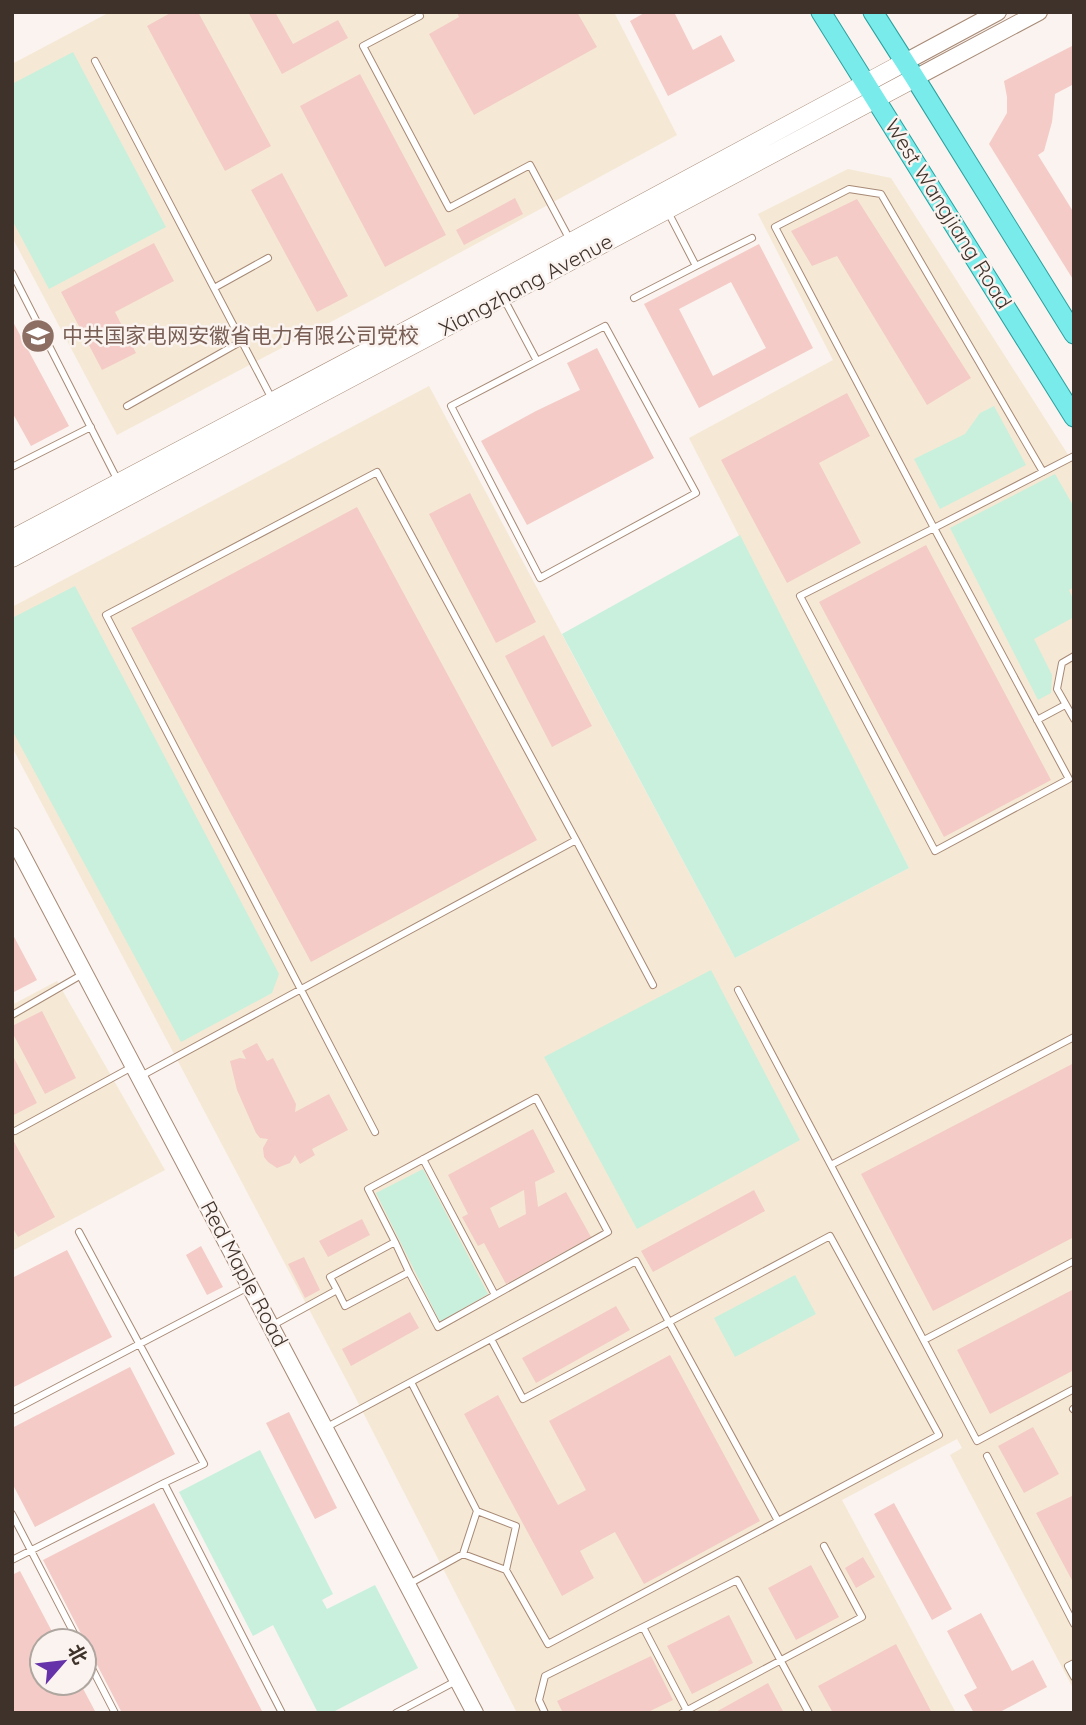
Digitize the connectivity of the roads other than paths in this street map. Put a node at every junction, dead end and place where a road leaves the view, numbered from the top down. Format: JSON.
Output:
{"nodes":[{"id":1,"x":418,"y":12,"type":"edge"},
{"id":2,"x":821,"y":12,"type":"edge"},
{"id":3,"x":873,"y":12,"type":"edge"},
{"id":4,"x":998,"y":12,"type":"edge"},
{"id":5,"x":1039,"y":12,"type":"edge"},
{"id":6,"x":95,"y":61,"type":"dead end"},
{"id":7,"x":910,"y":70,"type":"junction"},
{"id":8,"x":871,"y":91,"type":"junction"},
{"id":9,"x":667,"y":210,"type":"junction"},
{"id":10,"x":752,"y":237,"type":"dead end"},
{"id":11,"x":571,"y":241,"type":"junction"},
{"id":12,"x":268,"y":258,"type":"dead end"},
{"id":13,"x":696,"y":266,"type":"junction"},
{"id":14,"x":12,"y":273,"type":"edge"},
{"id":15,"x":214,"y":288,"type":"junction"},
{"id":16,"x":503,"y":297,"type":"junction"},
{"id":17,"x":634,"y":298,"type":"dead end"},
{"id":18,"x":1074,"y":334,"type":"edge"},
{"id":19,"x":242,"y":341,"type":"junction"},
{"id":20,"x":537,"y":361,"type":"junction"},
{"id":21,"x":273,"y":401,"type":"junction"},
{"id":22,"x":127,"y":405,"type":"dead end"},
{"id":23,"x":1074,"y":417,"type":"edge"},
{"id":24,"x":91,"y":427,"type":"junction"},
{"id":25,"x":1074,"y":456,"type":"edge"},
{"id":26,"x":12,"y":467,"type":"edge"},
{"id":27,"x":1043,"y":472,"type":"junction"},
{"id":28,"x":119,"y":483,"type":"junction"},
{"id":29,"x":934,"y":528,"type":"junction"},
{"id":30,"x":12,"y":539,"type":"edge"},
{"id":31,"x":12,"y":558,"type":"edge"},
{"id":32,"x":1074,"y":656,"type":"edge"},
{"id":33,"x":1065,"y":705,"type":"junction"},
{"id":34,"x":1074,"y":719,"type":"edge"},
{"id":35,"x":1037,"y":720,"type":"junction"},
{"id":36,"x":12,"y":836,"type":"edge"},
{"id":37,"x":576,"y":840,"type":"junction"},
{"id":38,"x":85,"y":973,"type":"junction"},
{"id":39,"x":653,"y":985,"type":"dead end"},
{"id":40,"x":300,"y":989,"type":"junction"},
{"id":41,"x":738,"y":989,"type":"dead end"},
{"id":42,"x":12,"y":1015,"type":"edge"},
{"id":43,"x":1074,"y":1037,"type":"edge"},
{"id":44,"x":136,"y":1071,"type":"junction"},
{"id":45,"x":15,"y":1131,"type":"dead end"},
{"id":46,"x":375,"y":1132,"type":"dead end"},
{"id":47,"x":423,"y":1159,"type":"junction"},
{"id":48,"x":831,"y":1165,"type":"junction"},
{"id":49,"x":79,"y":1232,"type":"dead end"},
{"id":50,"x":395,"y":1242,"type":"junction"},
{"id":51,"x":1074,"y":1261,"type":"edge"},
{"id":52,"x":409,"y":1272,"type":"junction"},
{"id":53,"x":250,"y":1287,"type":"junction"},
{"id":54,"x":337,"y":1290,"type":"junction"},
{"id":55,"x":495,"y":1295,"type":"junction"},
{"id":56,"x":669,"y":1322,"type":"junction"},
{"id":57,"x":271,"y":1326,"type":"junction"},
{"id":58,"x":491,"y":1339,"type":"junction"},
{"id":59,"x":924,"y":1340,"type":"junction"},
{"id":60,"x":140,"y":1344,"type":"junction"},
{"id":61,"x":411,"y":1382,"type":"junction"},
{"id":62,"x":1074,"y":1389,"type":"edge"},
{"id":63,"x":12,"y":1411,"type":"edge"},
{"id":64,"x":325,"y":1428,"type":"junction"},
{"id":65,"x":987,"y":1456,"type":"dead end"},
{"id":66,"x":164,"y":1483,"type":"junction"},
{"id":67,"x":477,"y":1511,"type":"junction"},
{"id":68,"x":12,"y":1514,"type":"edge"},
{"id":69,"x":778,"y":1521,"type":"junction"},
{"id":70,"x":824,"y":1546,"type":"dead end"},
{"id":71,"x":31,"y":1550,"type":"junction"},
{"id":72,"x":463,"y":1554,"type":"junction"},
{"id":73,"x":12,"y":1560,"type":"edge"},
{"id":74,"x":506,"y":1570,"type":"junction"},
{"id":75,"x":407,"y":1585,"type":"junction"},
{"id":76,"x":1074,"y":1623,"type":"edge"},
{"id":77,"x":71,"y":1627,"type":"edge"},
{"id":78,"x":643,"y":1627,"type":"junction"},
{"id":79,"x":780,"y":1660,"type":"junction"},
{"id":80,"x":1074,"y":1663,"type":"edge"},
{"id":81,"x":1074,"y":1678,"type":"edge"},
{"id":82,"x":98,"y":1680,"type":"edge"},
{"id":83,"x":458,"y":1680,"type":"junction"},
{"id":84,"x":472,"y":1712,"type":"edge"},
{"id":85,"x":685,"y":1712,"type":"edge"},
{"id":86,"x":115,"y":1713,"type":"edge"},
{"id":87,"x":282,"y":1713,"type":"edge"},
{"id":88,"x":396,"y":1713,"type":"edge"},
{"id":89,"x":545,"y":1713,"type":"edge"},
{"id":90,"x":809,"y":1713,"type":"edge"}],
"edges":[{"from":1,"to":11,"type":"lane"},
{"from":2,"to":8,"type":"main road","name":"West Wangjiang Road"},
{"from":3,"to":7,"type":"main road","name":"West Wangjiang Road"},
{"from":4,"to":7,"type":"street","name":"Xiangzhang Avenue"},
{"from":5,"to":7,"type":"street","name":"Xiangzhang Avenue"},
{"from":6,"to":15,"type":"lane"},
{"from":7,"to":8,"type":"main road","name":"Xiangzhang Avenue"},
{"from":7,"to":18,"type":"main road","name":"West Wangjiang Road"},
{"from":8,"to":9,"type":"main road","name":"Xiangzhang Avenue"},
{"from":8,"to":11,"type":"main road","name":"Xiangzhang Avenue"},
{"from":8,"to":23,"type":"main road","name":"West Wangjiang Road"},
{"from":9,"to":13,"type":"lane"},
{"from":9,"to":16,"type":"main road","name":"Xiangzhang Avenue"},
{"from":10,"to":13,"type":"lane"},
{"from":11,"to":21,"type":"main road","name":"Xiangzhang Avenue"},
{"from":12,"to":15,"type":"lane"},
{"from":13,"to":17,"type":"lane"},
{"from":14,"to":24,"type":"lane"},
{"from":15,"to":19,"type":"lane"},
{"from":16,"to":20,"type":"lane"},
{"from":16,"to":31,"type":"main road","name":"Xiangzhang Avenue"},
{"from":19,"to":21,"type":"lane"},
{"from":19,"to":22,"type":"lane"},
{"from":20,"to":20,"type":"lane"},
{"from":21,"to":28,"type":"main road","name":"Xiangzhang Avenue"},
{"from":24,"to":26,"type":"lane"},
{"from":24,"to":28,"type":"lane"},
{"from":25,"to":27,"type":"lane"},
{"from":27,"to":29,"type":"lane"},
{"from":27,"to":29,"type":"lane"},
{"from":28,"to":30,"type":"main road","name":"Xiangzhang Avenue"},
{"from":29,"to":35,"type":"lane"},
{"from":29,"to":35,"type":"lane"},
{"from":32,"to":33,"type":"lane"},
{"from":33,"to":34,"type":"lane"},
{"from":33,"to":35,"type":"lane"},
{"from":36,"to":38,"type":"street","name":"Red Maple Road"},
{"from":37,"to":39,"type":"lane"},
{"from":37,"to":40,"type":"lane"},
{"from":37,"to":40,"type":"lane"},
{"from":38,"to":42,"type":"lane"},
{"from":38,"to":44,"type":"street","name":"Red Maple Road"},
{"from":40,"to":44,"type":"lane"},
{"from":40,"to":46,"type":"lane"},
{"from":41,"to":48,"type":"lane"},
{"from":43,"to":48,"type":"lane"},
{"from":44,"to":45,"type":"lane"},
{"from":44,"to":53,"type":"street","name":"Red Maple Road"},
{"from":47,"to":50,"type":"lane"},
{"from":47,"to":55,"type":"lane"},
{"from":47,"to":55,"type":"lane"},
{"from":48,"to":59,"type":"lane"},
{"from":49,"to":60,"type":"lane"},
{"from":50,"to":52,"type":"lane"},
{"from":50,"to":54,"type":"lane"},
{"from":51,"to":59,"type":"lane"},
{"from":52,"to":54,"type":"lane"},
{"from":52,"to":55,"type":"lane"},
{"from":53,"to":57,"type":"street","name":"Red Maple Road"},
{"from":53,"to":60,"type":"lane"},
{"from":54,"to":57,"type":"lane"},
{"from":56,"to":58,"type":"lane"},
{"from":56,"to":58,"type":"lane"},
{"from":56,"to":69,"type":"lane"},
{"from":56,"to":69,"type":"lane"},
{"from":57,"to":64,"type":"street","name":"Red Maple Road"},
{"from":58,"to":61,"type":"lane"},
{"from":59,"to":62,"type":"lane"},
{"from":60,"to":63,"type":"lane"},
{"from":60,"to":66,"type":"lane"},
{"from":61,"to":64,"type":"lane"},
{"from":61,"to":67,"type":"lane"},
{"from":64,"to":75,"type":"street","name":"Red Maple Road"},
{"from":65,"to":76,"type":"lane"},
{"from":66,"to":71,"type":"lane"},
{"from":66,"to":87,"type":"lane"},
{"from":67,"to":72,"type":"lane"},
{"from":67,"to":74,"type":"lane"},
{"from":68,"to":71,"type":"lane"},
{"from":69,"to":74,"type":"lane"},
{"from":70,"to":79,"type":"lane"},
{"from":71,"to":73,"type":"lane"},
{"from":71,"to":77,"type":"lane"},
{"from":72,"to":74,"type":"lane"},
{"from":72,"to":75,"type":"lane"},
{"from":75,"to":83,"type":"street","name":"Red Maple Road"},
{"from":78,"to":79,"type":"lane"},
{"from":78,"to":85,"type":"lane"},
{"from":78,"to":89,"type":"lane"},
{"from":79,"to":85,"type":"lane"},
{"from":79,"to":90,"type":"lane"},
{"from":80,"to":81,"type":"lane"},
{"from":82,"to":86,"type":"lane"},
{"from":83,"to":84,"type":"street","name":"Red Maple Road"},
{"from":83,"to":88,"type":"lane"}]}
